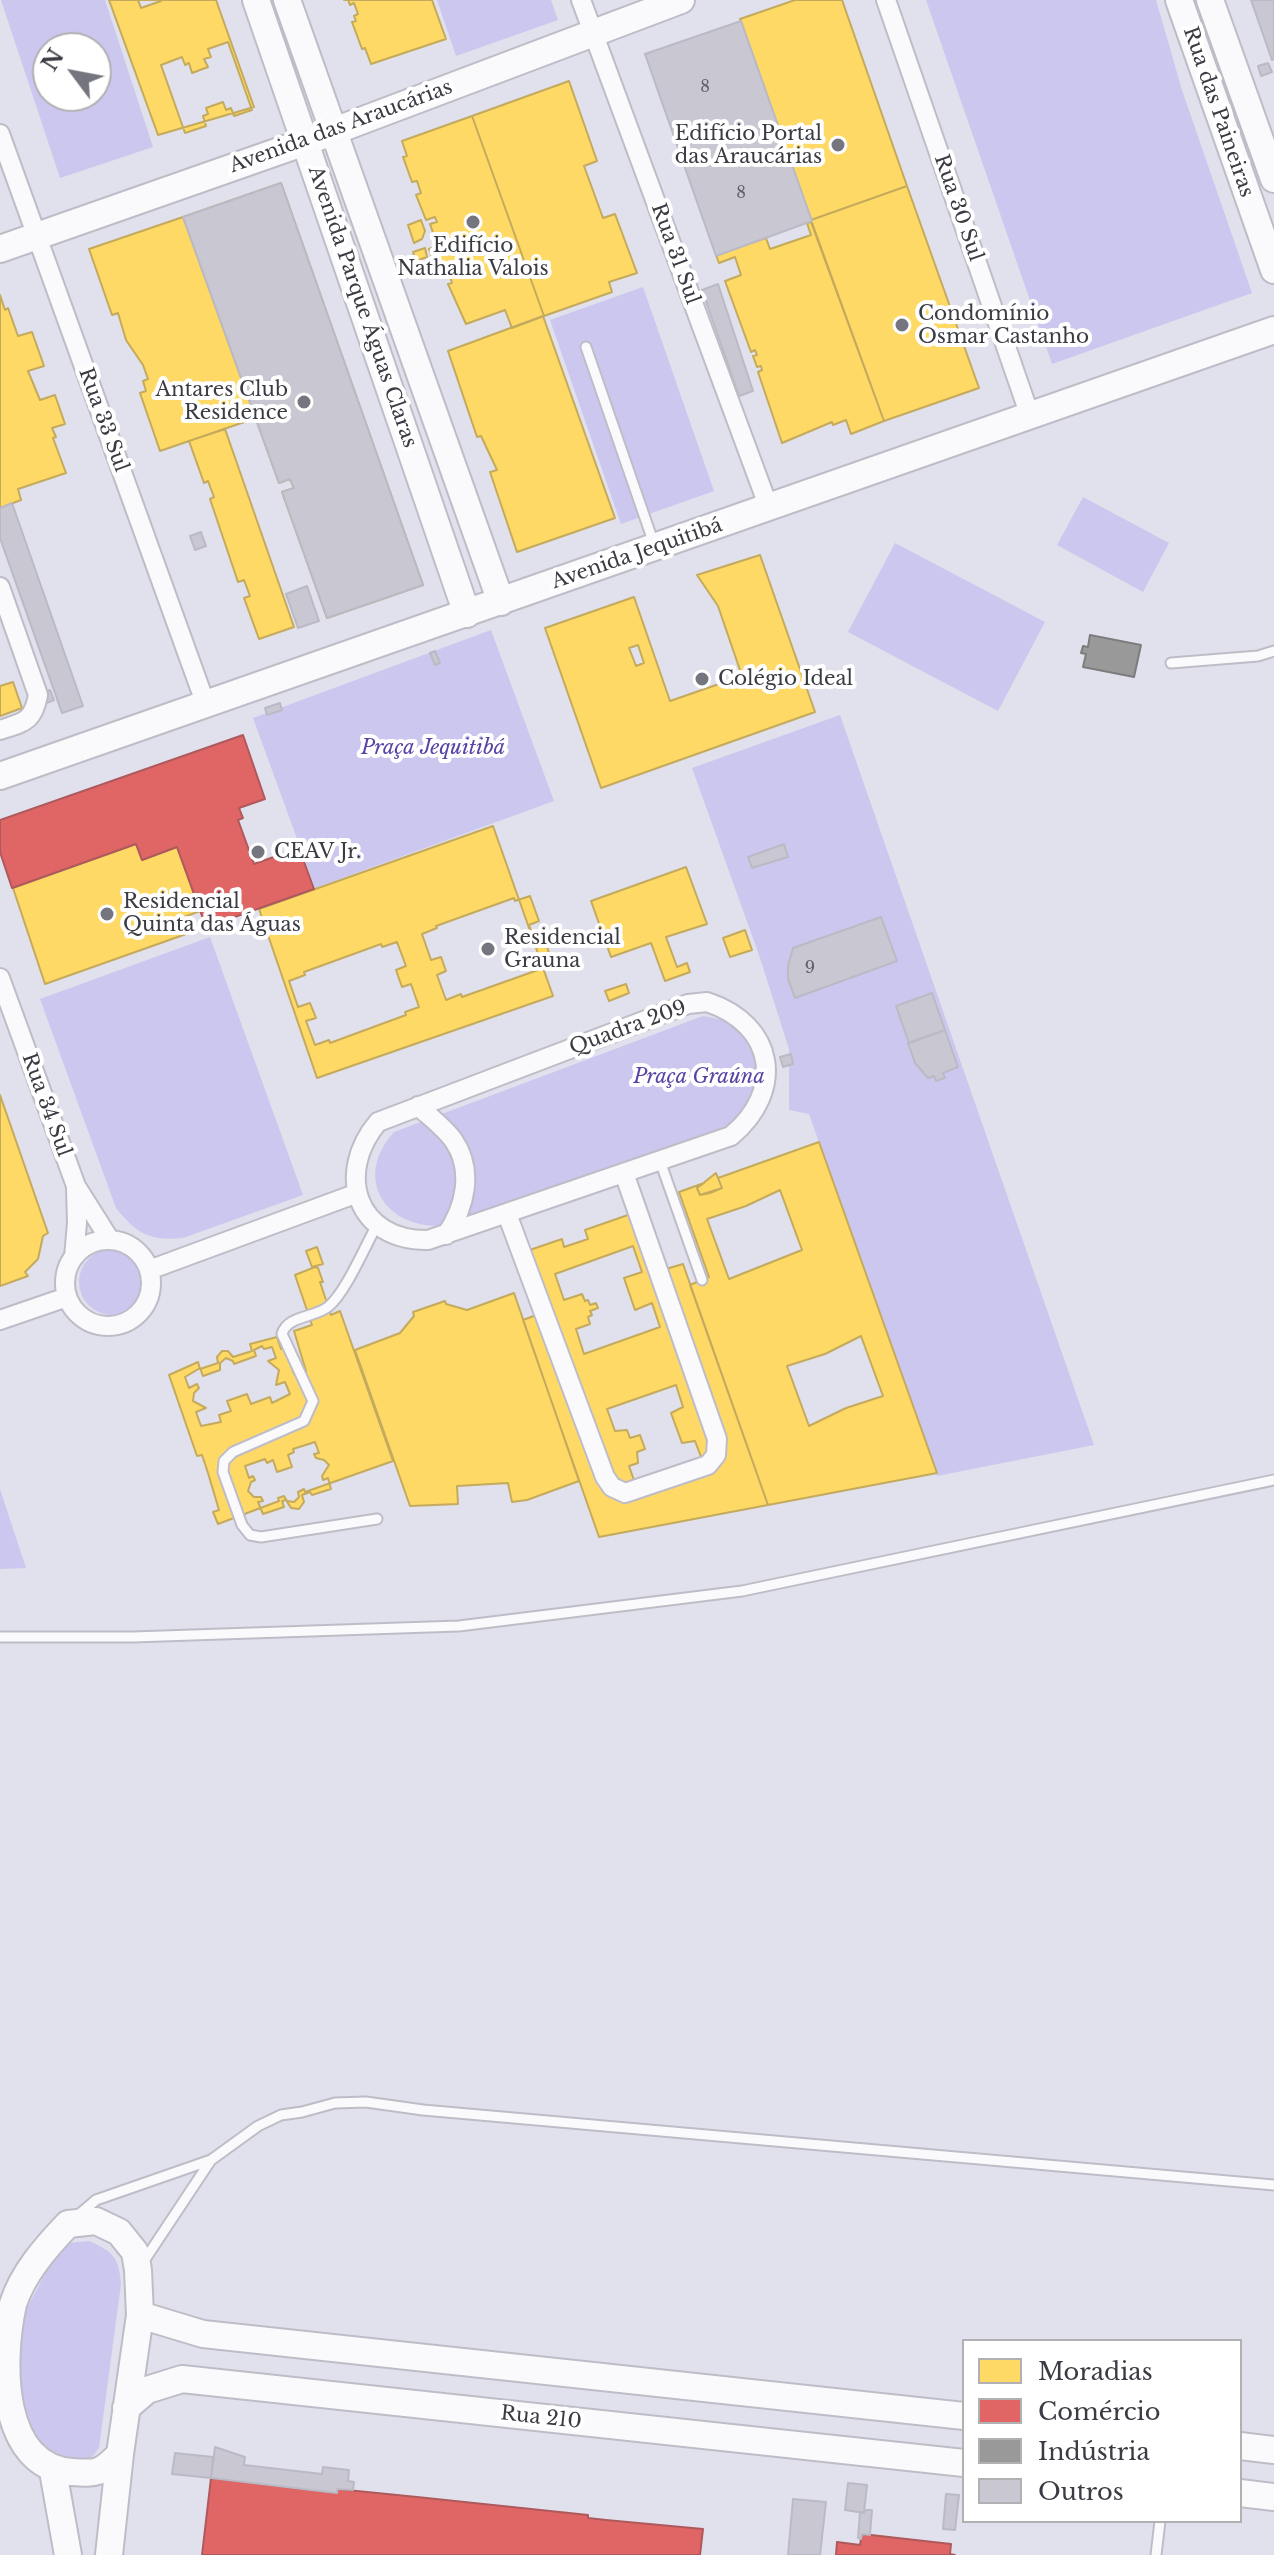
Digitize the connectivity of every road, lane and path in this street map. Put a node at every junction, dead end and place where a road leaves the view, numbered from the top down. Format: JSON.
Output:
{"nodes":[{"id":1,"x":256,"y":0,"type":"edge"},
{"id":2,"x":287,"y":0,"type":"edge"},
{"id":3,"x":581,"y":0,"type":"edge"},
{"id":4,"x":681,"y":0,"type":"edge"},
{"id":5,"x":886,"y":0,"type":"edge"},
{"id":6,"x":1179,"y":0,"type":"edge"},
{"id":7,"x":1210,"y":0,"type":"edge"},
{"id":8,"x":593,"y":33,"type":"junction"},
{"id":9,"x":333,"y":132,"type":"junction"},
{"id":10,"x":0,"y":134,"type":"edge"},
{"id":11,"x":305,"y":142,"type":"junction"},
{"id":12,"x":1274,"y":179,"type":"edge"},
{"id":13,"x":36,"y":237,"type":"junction"},
{"id":14,"x":0,"y":249,"type":"edge"},
{"id":15,"x":1274,"y":270,"type":"edge"},
{"id":16,"x":1274,"y":330,"type":"edge"},
{"id":17,"x":586,"y":347,"type":"dead end"},
{"id":18,"x":1030,"y":416,"type":"junction"},
{"id":19,"x":461,"y":488,"type":"junction"},
{"id":20,"x":429,"y":498,"type":"junction"},
{"id":21,"x":769,"y":508,"type":"junction"},
{"id":22,"x":655,"y":548,"type":"junction"},
{"id":23,"x":0,"y":587,"type":"edge"},
{"id":24,"x":501,"y":602,"type":"junction"},
{"id":25,"x":467,"y":614,"type":"junction"},
{"id":26,"x":1274,"y":651,"type":"edge"},
{"id":27,"x":1171,"y":663,"type":"dead end"},
{"id":28,"x":206,"y":705,"type":"junction"},
{"id":29,"x":0,"y":730,"type":"edge"},
{"id":30,"x":0,"y":776,"type":"edge"},
{"id":31,"x":0,"y":978,"type":"edge"},
{"id":32,"x":418,"y":1106,"type":"junction"},
{"id":33,"x":660,"y":1161,"type":"junction"},
{"id":34,"x":624,"y":1173,"type":"junction"},
{"id":35,"x":76,"y":1186,"type":"junction"},
{"id":36,"x":355,"y":1194,"type":"junction"},
{"id":37,"x":507,"y":1214,"type":"junction"},
{"id":38,"x":378,"y":1223,"type":"junction"},
{"id":39,"x":446,"y":1235,"type":"junction"},
{"id":40,"x":110,"y":1240,"type":"junction"},
{"id":41,"x":74,"y":1257,"type":"junction"},
{"id":42,"x":149,"y":1270,"type":"junction"},
{"id":43,"x":702,"y":1280,"type":"dead end"},
{"id":44,"x":67,"y":1297,"type":"junction"},
{"id":45,"x":0,"y":1320,"type":"edge"},
{"id":46,"x":1274,"y":1480,"type":"edge"},
{"id":47,"x":377,"y":1519,"type":"dead end"},
{"id":48,"x":0,"y":1637,"type":"edge"},
{"id":49,"x":211,"y":2160,"type":"junction"},
{"id":50,"x":1274,"y":2185,"type":"edge"},
{"id":51,"x":68,"y":2224,"type":"junction"},
{"id":52,"x":138,"y":2270,"type":"junction"},
{"id":53,"x":140,"y":2315,"type":"junction"},
{"id":54,"x":2,"y":2352,"type":"edge"},
{"id":55,"x":126,"y":2408,"type":"junction"},
{"id":56,"x":962,"y":2416,"type":"edge"},
{"id":57,"x":7,"y":2438,"type":"edge"},
{"id":58,"x":1242,"y":2446,"type":"edge"},
{"id":59,"x":1274,"y":2450,"type":"edge"},
{"id":60,"x":120,"y":2454,"type":"junction"},
{"id":61,"x":962,"y":2463,"type":"edge"},
{"id":62,"x":53,"y":2471,"type":"junction"},
{"id":63,"x":1242,"y":2493,"type":"edge"},
{"id":64,"x":1274,"y":2497,"type":"edge"},
{"id":65,"x":1160,"y":2523,"type":"edge"},
{"id":66,"x":68,"y":2555,"type":"edge"},
{"id":67,"x":109,"y":2555,"type":"edge"},
{"id":68,"x":1156,"y":2555,"type":"edge"}],
"edges":[{"from":1,"to":11,"type":"main road","name":"Avenida Parque Águas Claras"},
{"from":2,"to":9,"type":"main road","name":"Avenida Parque Águas Claras"},
{"from":3,"to":8,"type":"street","name":"Rua 31 Sul"},
{"from":4,"to":8,"type":"main road","name":"Avenida das Araucárias"},
{"from":5,"to":18,"type":"street","name":"Rua 30 Sul"},
{"from":6,"to":15,"type":"main road","name":"Rua das Paineiras"},
{"from":7,"to":12,"type":"main road","name":"Rua das Paineiras"},
{"from":8,"to":9,"type":"main road","name":"Avenida das Araucárias"},
{"from":8,"to":21,"type":"street","name":"Rua 31 Sul"},
{"from":9,"to":11,"type":"main road","name":"Avenida das Araucárias"},
{"from":9,"to":19,"type":"main road","name":"Avenida Parque Águas Claras"},
{"from":10,"to":13,"type":"street","name":"Rua 33 Sul"},
{"from":11,"to":13,"type":"main road","name":"Avenida das Araucárias"},
{"from":11,"to":20,"type":"main road","name":"Avenida Parque Águas Claras"},
{"from":13,"to":14,"type":"main road","name":"Avenida das Araucárias"},
{"from":13,"to":28,"type":"street","name":"Rua 33 Sul"},
{"from":16,"to":18,"type":"main road","name":"Avenida Jequitibá"},
{"from":17,"to":22,"type":"lane"},
{"from":18,"to":21,"type":"main road","name":"Avenida Jequitibá"},
{"from":19,"to":20,"type":"main road"},
{"from":19,"to":24,"type":"main road","name":"Avenida Parque Águas Claras"},
{"from":20,"to":25,"type":"main road","name":"Avenida Parque Águas Claras"},
{"from":21,"to":22,"type":"main road","name":"Avenida Jequitibá"},
{"from":22,"to":24,"type":"main road","name":"Avenida Jequitibá"},
{"from":23,"to":29,"type":"street"},
{"from":24,"to":25,"type":"main road","name":"Avenida Jequitibá"},
{"from":25,"to":28,"type":"main road","name":"Avenida Jequitibá"},
{"from":26,"to":27,"type":"lane"},
{"from":28,"to":30,"type":"main road","name":"Avenida Jequitibá"},
{"from":31,"to":35,"type":"street","name":"Rua 34 Sul"},
{"from":32,"to":33,"type":"street","name":"Quadra 209"},
{"from":32,"to":36,"type":"street","name":"Quadra 209"},
{"from":32,"to":39,"type":"street"},
{"from":33,"to":34,"type":"street","name":"Quadra 209"},
{"from":33,"to":43,"type":"lane"},
{"from":34,"to":37,"type":"street","name":"Quadra 209"},
{"from":34,"to":37,"type":"street"},
{"from":35,"to":40,"type":"street","name":"Rua 34 Sul"},
{"from":35,"to":41,"type":"street","name":"Rua 34 Sul"},
{"from":36,"to":38,"type":"street","name":"Quadra 209"},
{"from":36,"to":42,"type":"street"},
{"from":37,"to":39,"type":"street","name":"Quadra 209"},
{"from":38,"to":39,"type":"street","name":"Quadra 209"},
{"from":38,"to":47,"type":"lane"},
{"from":40,"to":41,"type":"street"},
{"from":40,"to":42,"type":"street"},
{"from":41,"to":44,"type":"street"},
{"from":42,"to":44,"type":"street"},
{"from":44,"to":45,"type":"street"},
{"from":46,"to":48,"type":"lane"},
{"from":49,"to":50,"type":"lane"},
{"from":49,"to":51,"type":"lane"},
{"from":49,"to":52,"type":"lane"},
{"from":51,"to":52,"type":"main road"},
{"from":51,"to":54,"type":"main road"},
{"from":52,"to":53,"type":"main road"},
{"from":53,"to":55,"type":"main road"},
{"from":53,"to":56,"type":"main road"},
{"from":54,"to":57,"type":"main road"},
{"from":55,"to":60,"type":"main road"},
{"from":55,"to":61,"type":"main road","name":"Rua 210"},
{"from":57,"to":62,"type":"main road"},
{"from":58,"to":59,"type":"main road"},
{"from":60,"to":62,"type":"main road"},
{"from":60,"to":67,"type":"main road"},
{"from":62,"to":66,"type":"main road"},
{"from":63,"to":64,"type":"main road"},
{"from":65,"to":68,"type":"lane"}]}
